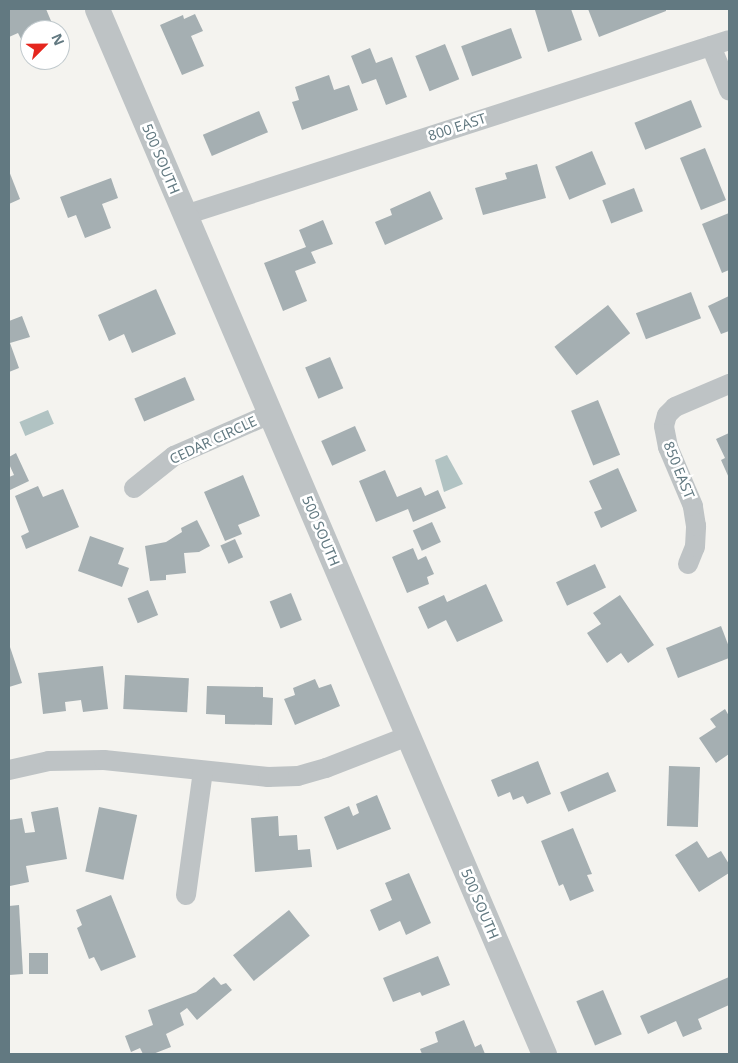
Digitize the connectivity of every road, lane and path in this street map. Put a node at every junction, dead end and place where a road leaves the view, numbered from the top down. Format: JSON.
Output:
{"nodes":[{"id":1,"x":97,"y":9,"type":"edge"},
{"id":2,"x":720,"y":43,"type":"edge"},
{"id":3,"x":729,"y":90,"type":"edge"},
{"id":4,"x":185,"y":215,"type":"junction"},
{"id":5,"x":729,"y":384,"type":"edge"},
{"id":6,"x":270,"y":414,"type":"junction"},
{"id":7,"x":134,"y":488,"type":"dead end"},
{"id":8,"x":688,"y":564,"type":"dead end"},
{"id":9,"x":408,"y":736,"type":"junction"},
{"id":10,"x":9,"y":770,"type":"edge"},
{"id":11,"x":203,"y":771,"type":"junction"},
{"id":12,"x":186,"y":895,"type":"dead end"},
{"id":13,"x":544,"y":1054,"type":"edge"}],
"edges":[{"from":1,"to":4,"type":"street","name":"500 SOUTH"},
{"from":2,"to":3,"type":"street"},
{"from":2,"to":4,"type":"street","name":"800 EAST"},
{"from":4,"to":6,"type":"street","name":"500 SOUTH"},
{"from":5,"to":8,"type":"street","name":"850 EAST"},
{"from":6,"to":7,"type":"street","name":"CEDAR CIRCLE"},
{"from":6,"to":9,"type":"street","name":"500 SOUTH"},
{"from":9,"to":11,"type":"street"},
{"from":9,"to":13,"type":"street","name":"500 SOUTH"},
{"from":10,"to":11,"type":"street"},
{"from":11,"to":12,"type":"street"}]}
